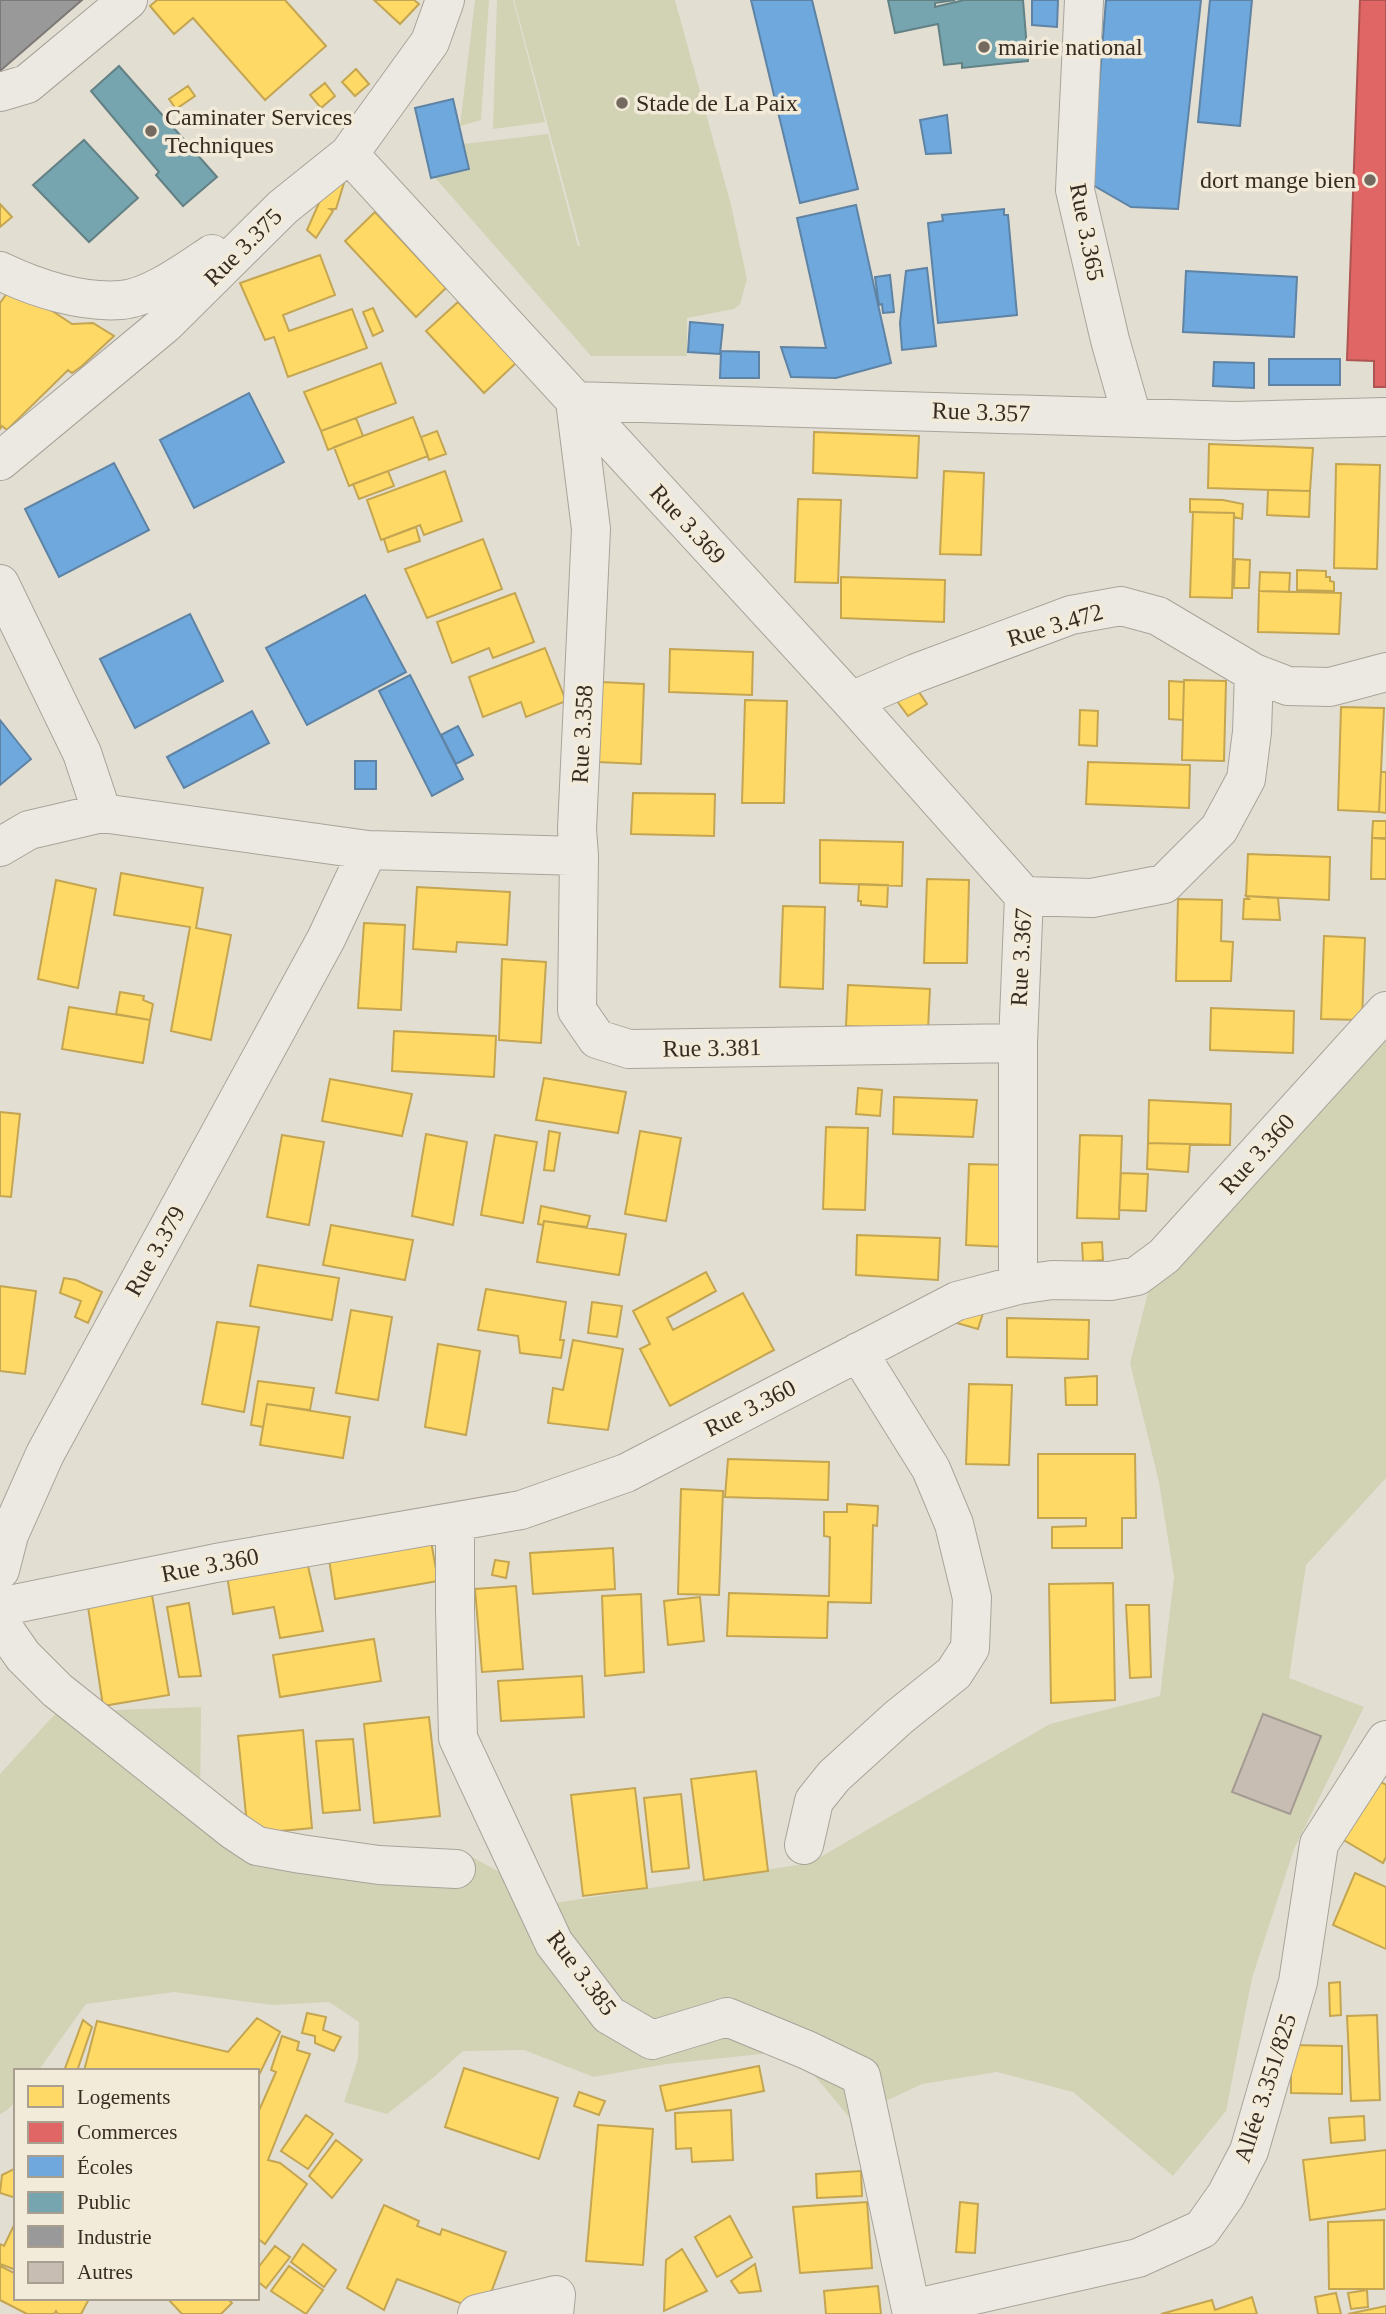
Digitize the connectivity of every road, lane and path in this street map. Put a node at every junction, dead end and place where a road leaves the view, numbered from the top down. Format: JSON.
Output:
{"nodes":[{"id":1,"x":128,"y":0,"type":"edge"},
{"id":2,"x":445,"y":0,"type":"edge"},
{"id":3,"x":1084,"y":0,"type":"edge"},
{"id":4,"x":0,"y":92,"type":"edge"},
{"id":5,"x":349,"y":153,"type":"junction"},
{"id":6,"x":283,"y":207,"type":"junction"},
{"id":7,"x":0,"y":271,"type":"edge"},
{"id":8,"x":575,"y":401,"type":"junction"},
{"id":9,"x":1132,"y":417,"type":"junction"},
{"id":10,"x":1386,"y":417,"type":"edge"},
{"id":11,"x":0,"y":461,"type":"edge"},
{"id":12,"x":0,"y":584,"type":"edge"},
{"id":13,"x":1386,"y":672,"type":"edge"},
{"id":14,"x":1254,"y":673,"type":"junction"},
{"id":15,"x":851,"y":701,"type":"junction"},
{"id":16,"x":102,"y":813,"type":"junction"},
{"id":17,"x":0,"y":847,"type":"edge"},
{"id":18,"x":368,"y":850,"type":"junction"},
{"id":19,"x":579,"y":856,"type":"junction"},
{"id":20,"x":1024,"y":896,"type":"junction"},
{"id":21,"x":1386,"y":1011,"type":"edge"},
{"id":22,"x":1018,"y":1043,"type":"junction"},
{"id":23,"x":1018,"y":1285,"type":"junction"},
{"id":24,"x":858,"y":1352,"type":"junction"},
{"id":25,"x":455,"y":1522,"type":"junction"},
{"id":26,"x":0,"y":1570,"type":"edge"},
{"id":27,"x":0,"y":1607,"type":"edge"},
{"id":28,"x":0,"y":1623,"type":"edge"},
{"id":29,"x":1386,"y":1740,"type":"edge"},
{"id":30,"x":804,"y":1845,"type":"dead end"},
{"id":31,"x":456,"y":1869,"type":"dead end"},
{"id":32,"x":555,"y":2304,"type":"edge"},
{"id":33,"x":912,"y":2311,"type":"edge"},
{"id":34,"x":477,"y":2314,"type":"edge"}],
"edges":[{"from":1,"to":4,"type":"street"},
{"from":2,"to":5,"type":"street","name":"Rue 3.375"},
{"from":3,"to":9,"type":"street","name":"Rue 3.365"},
{"from":5,"to":6,"type":"street","name":"Rue 3.375"},
{"from":5,"to":8,"type":"street","name":"Rue 3.369"},
{"from":6,"to":7,"type":"street"},
{"from":6,"to":11,"type":"street","name":"Rue 3.375"},
{"from":8,"to":9,"type":"street","name":"Rue 3.357"},
{"from":8,"to":15,"type":"street","name":"Rue 3.369"},
{"from":8,"to":19,"type":"street","name":"Rue 3.358"},
{"from":9,"to":10,"type":"street","name":"Rue 3.357"},
{"from":12,"to":16,"type":"street"},
{"from":13,"to":14,"type":"street"},
{"from":14,"to":15,"type":"street","name":"Rue 3.472"},
{"from":14,"to":20,"type":"street","name":"Rue 3.367"},
{"from":15,"to":20,"type":"street","name":"Rue 3.369"},
{"from":16,"to":17,"type":"street"},
{"from":16,"to":18,"type":"street"},
{"from":18,"to":19,"type":"street"},
{"from":18,"to":26,"type":"street","name":"Rue 3.379"},
{"from":19,"to":22,"type":"street","name":"Rue 3.381"},
{"from":20,"to":22,"type":"street","name":"Rue 3.367"},
{"from":21,"to":23,"type":"street","name":"Rue 3.360"},
{"from":22,"to":23,"type":"street","name":"Rue 3.367"},
{"from":23,"to":24,"type":"street","name":"Rue 3.360"},
{"from":24,"to":25,"type":"street","name":"Rue 3.360"},
{"from":24,"to":30,"type":"street"},
{"from":25,"to":27,"type":"street","name":"Rue 3.360"},
{"from":25,"to":33,"type":"street","name":"Rue 3.385"},
{"from":28,"to":31,"type":"street"},
{"from":29,"to":33,"type":"street","name":"Allée 3.351/825"},
{"from":32,"to":34,"type":"street"}]}
